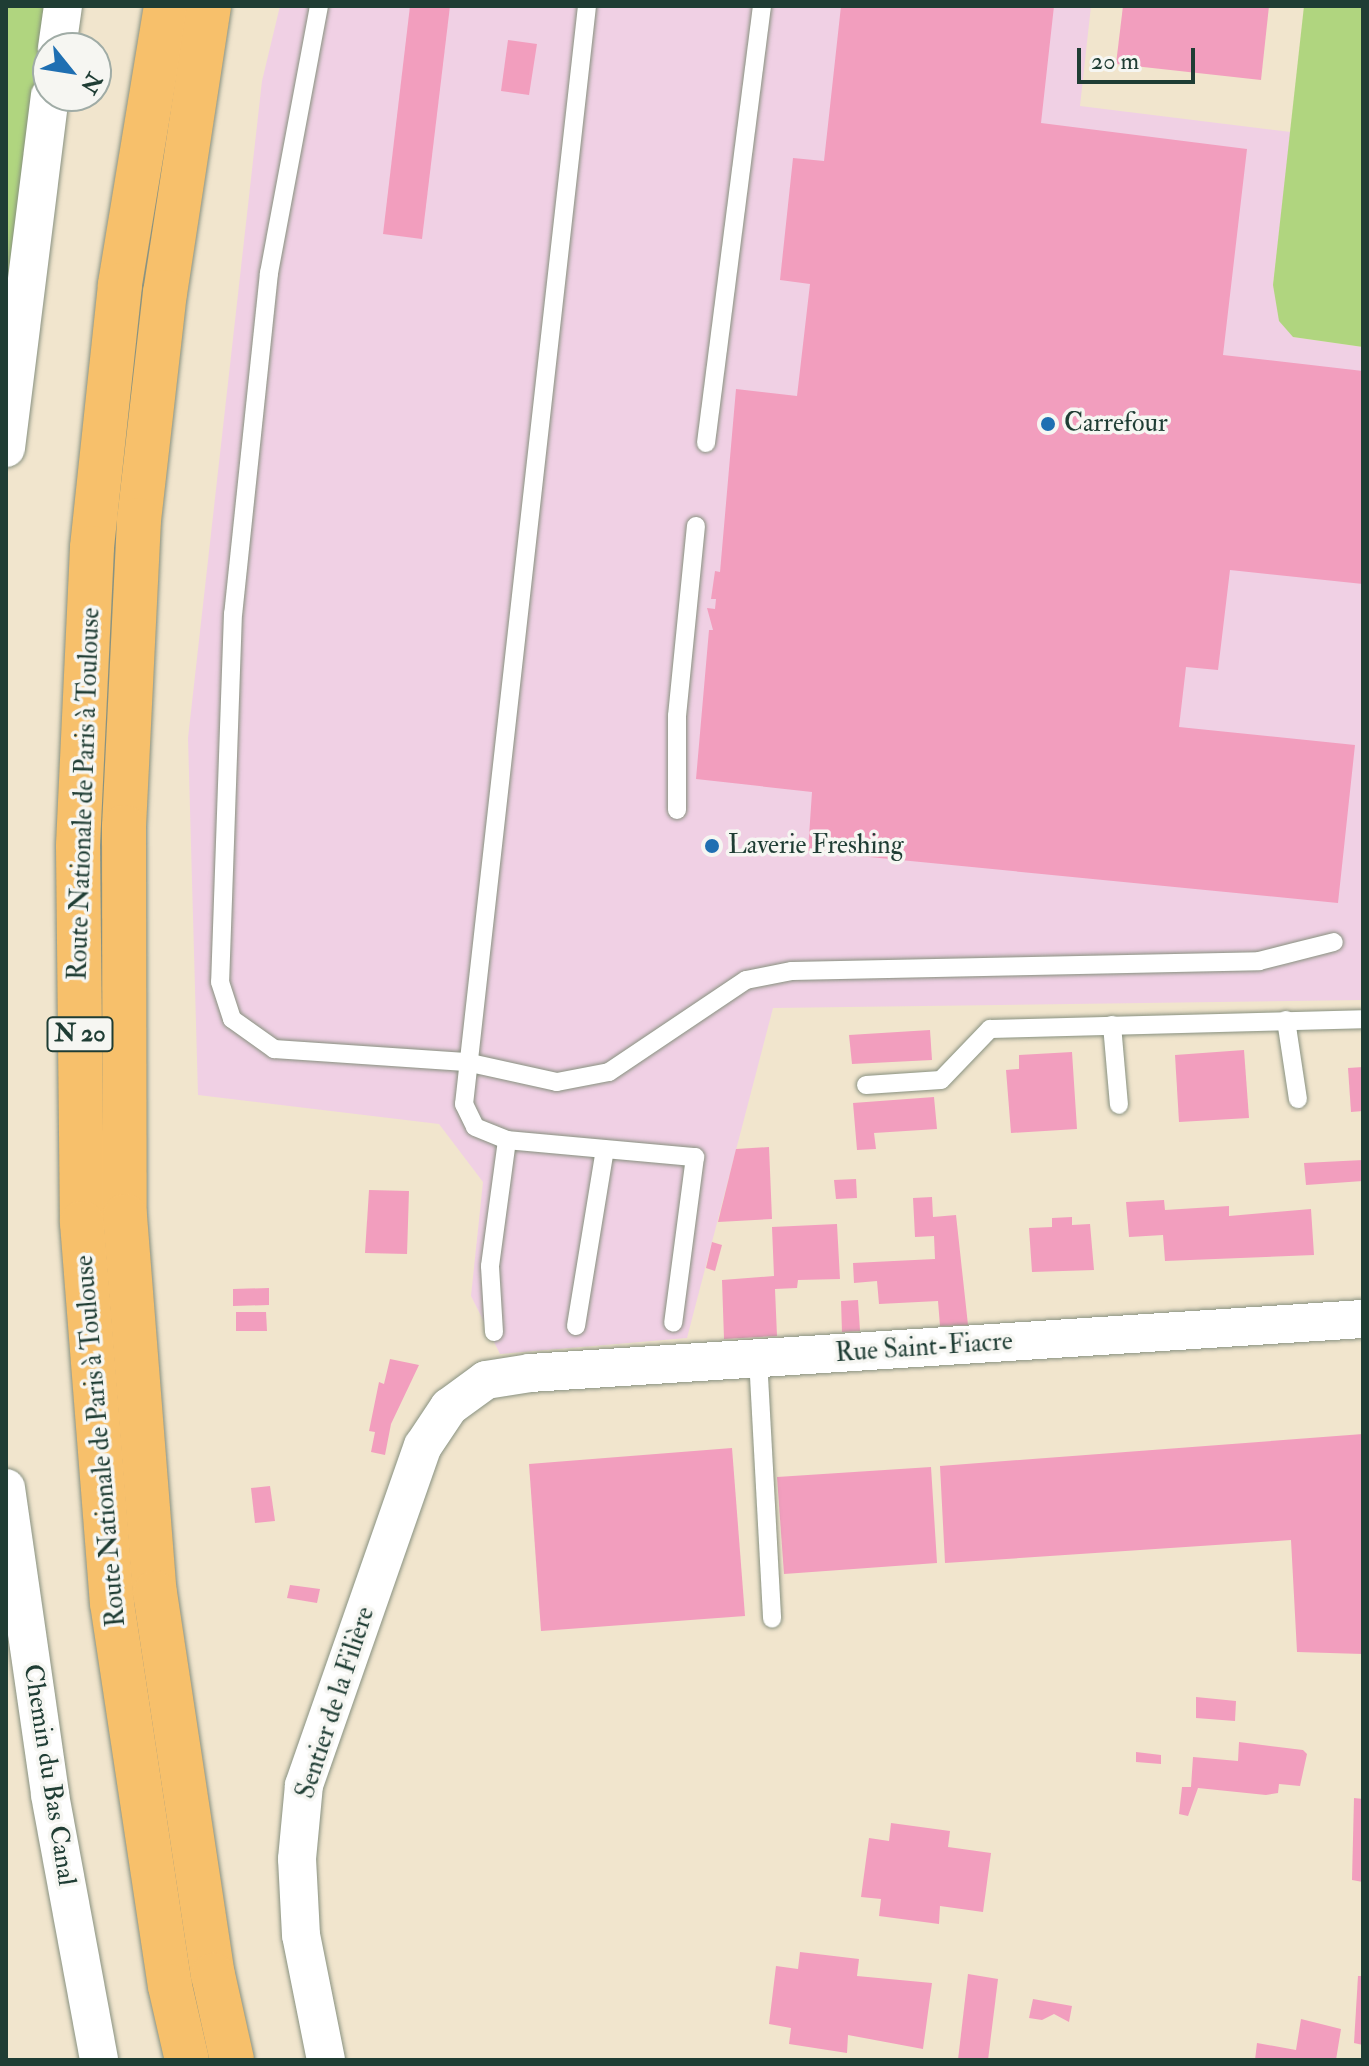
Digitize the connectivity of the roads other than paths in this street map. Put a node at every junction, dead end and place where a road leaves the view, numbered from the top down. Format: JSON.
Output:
{"nodes":[{"id":1,"x":63,"y":6,"type":"edge"},
{"id":2,"x":166,"y":6,"type":"edge"},
{"id":3,"x":209,"y":6,"type":"edge"},
{"id":4,"x":319,"y":6,"type":"edge"},
{"id":5,"x":575,"y":6,"type":"edge"},
{"id":6,"x":587,"y":6,"type":"edge"},
{"id":7,"x":762,"y":6,"type":"edge"},
{"id":8,"x":586,"y":26,"type":"junction"},
{"id":9,"x":59,"y":32,"type":"edge"},
{"id":10,"x":48,"y":112,"type":"edge"},
{"id":11,"x":706,"y":443,"type":"dead end"},
{"id":12,"x":6,"y":448,"type":"edge"},
{"id":13,"x":696,"y":526,"type":"dead end"},
{"id":14,"x":677,"y":810,"type":"dead end"},
{"id":15,"x":1334,"y":942,"type":"dead end"},
{"id":16,"x":1363,"y":1019,"type":"edge"},
{"id":17,"x":1286,"y":1020,"type":"junction"},
{"id":18,"x":1112,"y":1025,"type":"junction"},
{"id":19,"x":466,"y":1062,"type":"junction"},
{"id":20,"x":866,"y":1085,"type":"dead end"},
{"id":21,"x":1298,"y":1099,"type":"dead end"},
{"id":22,"x":1119,"y":1105,"type":"dead end"},
{"id":23,"x":507,"y":1140,"type":"junction"},
{"id":24,"x":605,"y":1149,"type":"junction"},
{"id":25,"x":1363,"y":1319,"type":"edge"},
{"id":26,"x":673,"y":1323,"type":"dead end"},
{"id":27,"x":576,"y":1326,"type":"dead end"},
{"id":28,"x":494,"y":1332,"type":"dead end"},
{"id":29,"x":758,"y":1358,"type":"junction"},
{"id":30,"x":486,"y":1380,"type":"joint"},
{"id":31,"x":6,"y":1488,"type":"edge"},
{"id":32,"x":772,"y":1619,"type":"dead end"},
{"id":33,"x":99,"y":2060,"type":"edge"},
{"id":34,"x":187,"y":2060,"type":"edge"},
{"id":35,"x":232,"y":2060,"type":"edge"},
{"id":36,"x":326,"y":2060,"type":"edge"}],
"edges":[{"from":1,"to":9,"type":"street"},
{"from":2,"to":34,"type":"main road","name":"Route Nationale de Paris à Toulouse","number":"N 20"},
{"from":3,"to":35,"type":"main road","name":"Route Nationale de Paris à Toulouse","number":"N 20"},
{"from":4,"to":19,"type":"lane"},
{"from":5,"to":8,"type":"lane"},
{"from":6,"to":8,"type":"lane"},
{"from":7,"to":11,"type":"lane"},
{"from":8,"to":19,"type":"lane"},
{"from":10,"to":12,"type":"street"},
{"from":13,"to":14,"type":"lane"},
{"from":15,"to":19,"type":"lane"},
{"from":16,"to":17,"type":"lane"},
{"from":17,"to":18,"type":"lane"},
{"from":17,"to":21,"type":"lane"},
{"from":18,"to":20,"type":"lane"},
{"from":18,"to":22,"type":"lane"},
{"from":19,"to":23,"type":"lane"},
{"from":23,"to":24,"type":"lane"},
{"from":23,"to":28,"type":"lane"},
{"from":24,"to":26,"type":"lane"},
{"from":24,"to":27,"type":"lane"},
{"from":25,"to":29,"type":"street","name":"Rue Saint-Fiacre"},
{"from":29,"to":30,"type":"street","name":"Rue Saint-Fiacre"},
{"from":29,"to":32,"type":"lane"},
{"from":30,"to":36,"type":"street","name":"Sentier de la Filière"},
{"from":31,"to":33,"type":"street","name":"Chemin du Bas Canal"}]}
